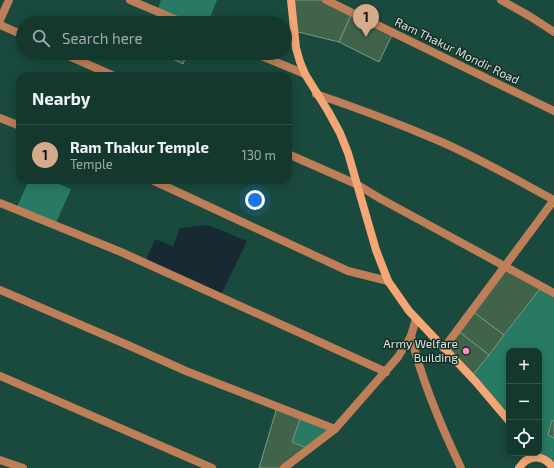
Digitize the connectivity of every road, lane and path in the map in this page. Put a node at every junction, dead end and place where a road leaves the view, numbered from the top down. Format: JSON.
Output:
{"nodes":[{"id":1,"x":9,"y":0,"type":"edge"},
{"id":2,"x":130,"y":0,"type":"edge"},
{"id":3,"x":291,"y":0,"type":"edge"},
{"id":4,"x":326,"y":0,"type":"edge"},
{"id":5,"x":501,"y":0,"type":"edge"},
{"id":6,"x":2,"y":10,"type":"edge"},
{"id":7,"x":168,"y":16,"type":"edge"},
{"id":8,"x":0,"y":20,"type":"edge"},
{"id":9,"x":0,"y":25,"type":"edge"},
{"id":10,"x":16,"y":32,"type":"edge"},
{"id":11,"x":554,"y":32,"type":"edge"},
{"id":12,"x":78,"y":60,"type":"edge"},
{"id":13,"x":271,"y":60,"type":"edge"},
{"id":14,"x":105,"y":72,"type":"edge"},
{"id":15,"x":305,"y":74,"type":"junction"},
{"id":16,"x":316,"y":94,"type":"junction"},
{"id":17,"x":554,"y":111,"type":"edge"},
{"id":18,"x":0,"y":118,"type":"edge"},
{"id":19,"x":16,"y":124,"type":"edge"},
{"id":20,"x":292,"y":156,"type":"edge"},
{"id":21,"x":161,"y":184,"type":"edge"},
{"id":22,"x":356,"y":184,"type":"junction"},
{"id":23,"x":0,"y":203,"type":"edge"},
{"id":24,"x":505,"y":267,"type":"junction"},
{"id":25,"x":388,"y":281,"type":"junction"},
{"id":26,"x":0,"y":290,"type":"edge"},
{"id":27,"x":554,"y":293,"type":"edge"},
{"id":28,"x":416,"y":319,"type":"junction"},
{"id":29,"x":411,"y":336,"type":"junction"},
{"id":30,"x":444,"y":348,"type":"junction"},
{"id":31,"x":386,"y":372,"type":"junction"},
{"id":32,"x":0,"y":376,"type":"edge"},
{"id":33,"x":508,"y":420,"type":"edge"},
{"id":34,"x":335,"y":429,"type":"junction"},
{"id":35,"x":530,"y":456,"type":"edge"},
{"id":36,"x":534,"y":456,"type":"edge"},
{"id":37,"x":0,"y":460,"type":"edge"},
{"id":38,"x":553,"y":467,"type":"edge"},
{"id":39,"x":23,"y":468,"type":"edge"},
{"id":40,"x":212,"y":468,"type":"edge"},
{"id":41,"x":284,"y":468,"type":"edge"},
{"id":42,"x":461,"y":468,"type":"edge"},
{"id":43,"x":519,"y":468,"type":"edge"}],
"edges":[{"from":1,"to":6,"type":"street"},
{"from":2,"to":7,"type":"street"},
{"from":3,"to":15,"type":"main road"},
{"from":4,"to":17,"type":"street","name":"Ram Thakur Mondir Road"},
{"from":5,"to":11,"type":"street"},
{"from":6,"to":8,"type":"street"},
{"from":9,"to":10,"type":"street"},
{"from":12,"to":14,"type":"street"},
{"from":13,"to":15,"type":"street"},
{"from":15,"to":16,"type":"main road"},
{"from":16,"to":22,"type":"main road"},
{"from":16,"to":24,"type":"street"},
{"from":18,"to":19,"type":"street"},
{"from":20,"to":22,"type":"street"},
{"from":21,"to":25,"type":"street"},
{"from":22,"to":24,"type":"street"},
{"from":22,"to":25,"type":"main road"},
{"from":23,"to":31,"type":"street"},
{"from":24,"to":27,"type":"street"},
{"from":24,"to":30,"type":"street"},
{"from":25,"to":28,"type":"main road"},
{"from":26,"to":34,"type":"street"},
{"from":28,"to":29,"type":"street"},
{"from":28,"to":30,"type":"main road"},
{"from":29,"to":31,"type":"street"},
{"from":29,"to":42,"type":"street"},
{"from":30,"to":33,"type":"main road"},
{"from":31,"to":34,"type":"street"},
{"from":32,"to":40,"type":"street"},
{"from":34,"to":41,"type":"street"},
{"from":35,"to":43,"type":"main road"},
{"from":36,"to":38,"type":"main road"},
{"from":37,"to":39,"type":"street"}]}
